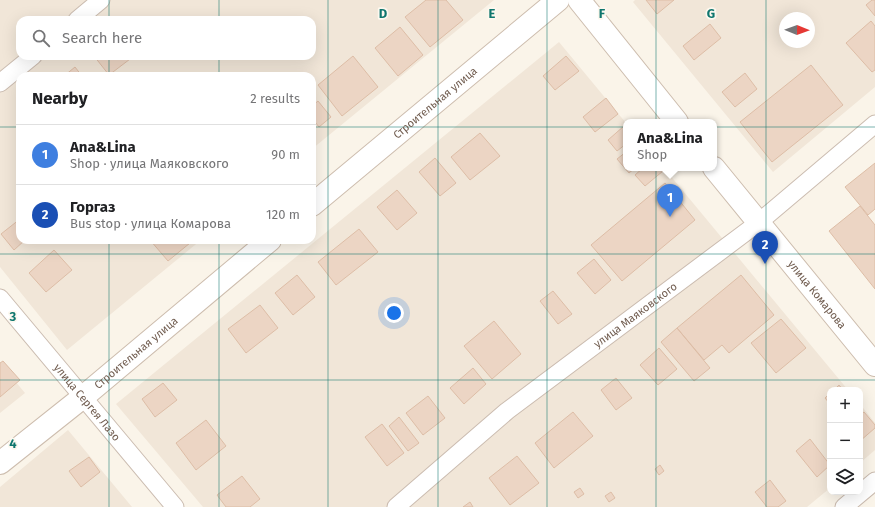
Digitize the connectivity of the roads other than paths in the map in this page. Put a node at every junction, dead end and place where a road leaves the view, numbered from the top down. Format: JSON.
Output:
{"nodes":[{"id":1,"x":101,"y":0,"type":"edge"},
{"id":2,"x":558,"y":0,"type":"edge"},
{"id":3,"x":579,"y":0,"type":"edge"},
{"id":4,"x":82,"y":16,"type":"edge"},
{"id":5,"x":28,"y":60,"type":"edge"},
{"id":6,"x":0,"y":83,"type":"edge"},
{"id":7,"x":675,"y":119,"type":"edge"},
{"id":8,"x":875,"y":124,"type":"edge"},
{"id":9,"x":716,"y":171,"type":"edge"},
{"id":10,"x":316,"y":202,"type":"edge"},
{"id":11,"x":758,"y":223,"type":"junction"},
{"id":12,"x":265,"y":244,"type":"edge"},
{"id":13,"x":0,"y":298,"type":"edge"},
{"id":14,"x":875,"y":365,"type":"edge"},
{"id":15,"x":83,"y":397,"type":"junction"},
{"id":16,"x":0,"y":463,"type":"edge"},
{"id":17,"x":875,"y":481,"type":"edge"},
{"id":18,"x":175,"y":507,"type":"edge"},
{"id":19,"x":396,"y":507,"type":"edge"},
{"id":20,"x":844,"y":507,"type":"edge"}],
"edges":[{"from":1,"to":4,"type":"street"},
{"from":2,"to":10,"type":"street","name":"Строительная улица"},
{"from":3,"to":7,"type":"street"},
{"from":5,"to":6,"type":"street"},
{"from":8,"to":11,"type":"street","name":"улица Маяковского"},
{"from":9,"to":11,"type":"street","name":"улица Комарова"},
{"from":11,"to":14,"type":"street","name":"улица Комарова"},
{"from":11,"to":19,"type":"street","name":"улица Маяковского"},
{"from":12,"to":15,"type":"street","name":"Строительная улица"},
{"from":13,"to":15,"type":"street","name":"улица Сергея Лазо"},
{"from":15,"to":16,"type":"street","name":"Строительная улица"},
{"from":15,"to":18,"type":"street","name":"улица Сергея Лазо"},
{"from":17,"to":20,"type":"street"}]}
